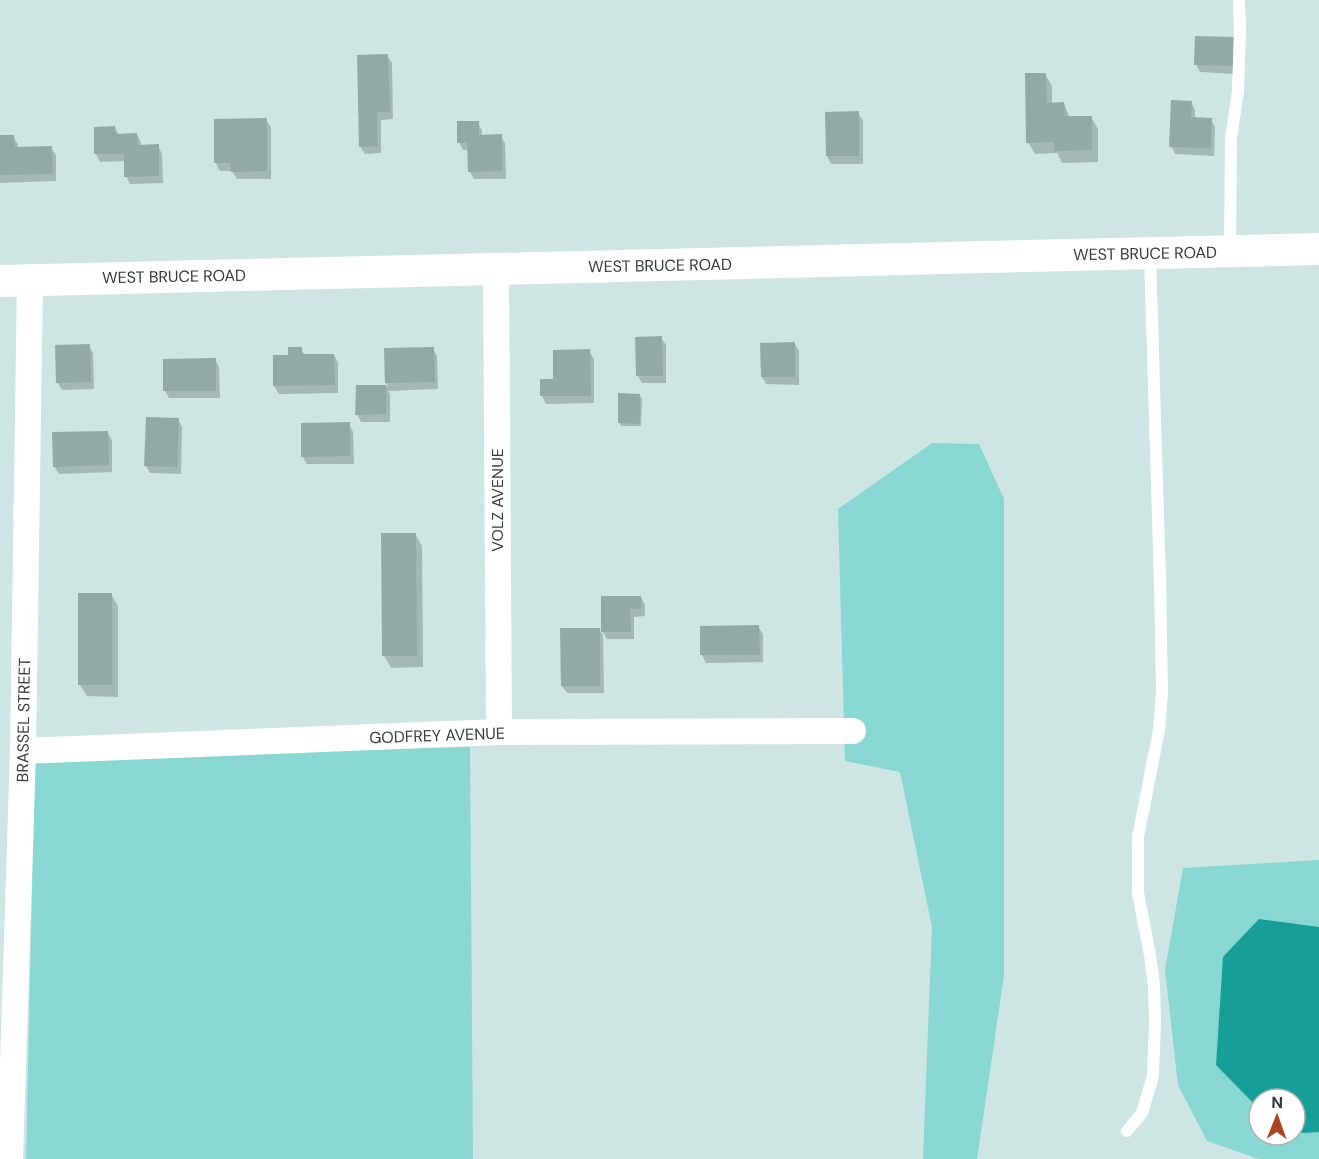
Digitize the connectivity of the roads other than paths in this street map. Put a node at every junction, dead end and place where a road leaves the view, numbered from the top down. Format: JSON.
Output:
{"nodes":[{"id":1,"x":1239,"y":0,"type":"edge"},
{"id":2,"x":1319,"y":249,"type":"edge"},
{"id":3,"x":1230,"y":251,"type":"junction"},
{"id":4,"x":1150,"y":253,"type":"junction"},
{"id":5,"x":496,"y":269,"type":"junction"},
{"id":6,"x":15,"y":280,"type":"edge"},
{"id":7,"x":853,"y":731,"type":"dead end"},
{"id":8,"x":499,"y":732,"type":"junction"},
{"id":9,"x":22,"y":751,"type":"junction"},
{"id":10,"x":1127,"y":1131,"type":"dead end"},
{"id":11,"x":10,"y":1159,"type":"edge"}],
"edges":[{"from":1,"to":3,"type":"lane"},
{"from":2,"to":3,"type":"street","name":"WEST BRUCE ROAD"},
{"from":3,"to":4,"type":"street","name":"WEST BRUCE ROAD"},
{"from":4,"to":5,"type":"street","name":"WEST BRUCE ROAD"},
{"from":4,"to":10,"type":"lane"},
{"from":5,"to":6,"type":"street","name":"WEST BRUCE ROAD"},
{"from":5,"to":8,"type":"street","name":"VOLZ AVENUE"},
{"from":6,"to":9,"type":"street","name":"BRASSEL STREET"},
{"from":7,"to":8,"type":"street","name":"GODFREY AVENUE"},
{"from":8,"to":9,"type":"street","name":"GODFREY AVENUE"},
{"from":9,"to":11,"type":"street","name":"BRASSEL STREET"}]}
